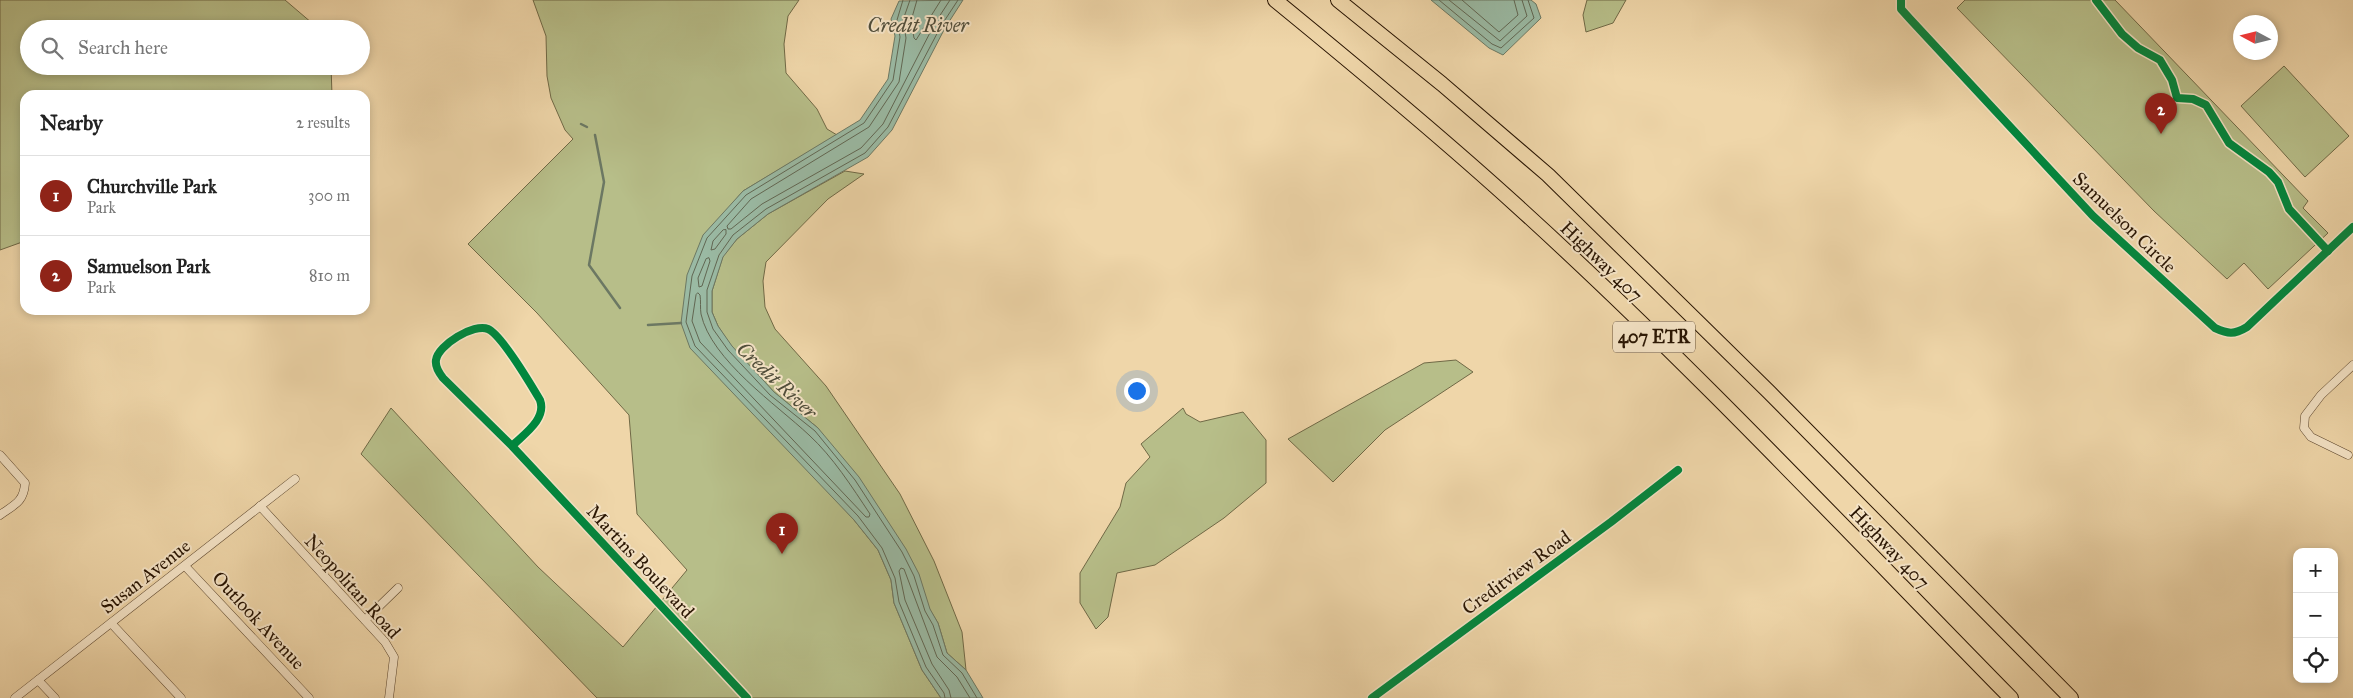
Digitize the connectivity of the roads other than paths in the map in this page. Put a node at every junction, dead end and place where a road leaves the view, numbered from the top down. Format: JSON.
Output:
{"nodes":[{"id":1,"x":1275,"y":0,"type":"edge"},
{"id":2,"x":1338,"y":0,"type":"edge"},
{"id":3,"x":1901,"y":0,"type":"edge"},
{"id":4,"x":2353,"y":228,"type":"edge"},
{"id":5,"x":2353,"y":365,"type":"edge"},
{"id":6,"x":512,"y":446,"type":"junction"},
{"id":7,"x":0,"y":455,"type":"edge"},
{"id":8,"x":2348,"y":455,"type":"dead end"},
{"id":9,"x":1678,"y":470,"type":"dead end"},
{"id":10,"x":295,"y":479,"type":"dead end"},
{"id":11,"x":260,"y":506,"type":"junction"},
{"id":12,"x":0,"y":515,"type":"edge"},
{"id":13,"x":185,"y":566,"type":"junction"},
{"id":14,"x":398,"y":588,"type":"dead end"},
{"id":15,"x":365,"y":620,"type":"junction"},
{"id":16,"x":111,"y":623,"type":"junction"},
{"id":17,"x":38,"y":680,"type":"junction"},
{"id":18,"x":15,"y":698,"type":"edge"},
{"id":19,"x":54,"y":698,"type":"edge"},
{"id":20,"x":181,"y":698,"type":"edge"},
{"id":21,"x":310,"y":698,"type":"edge"},
{"id":22,"x":389,"y":698,"type":"edge"},
{"id":23,"x":747,"y":698,"type":"edge"},
{"id":24,"x":1372,"y":698,"type":"edge"},
{"id":25,"x":2011,"y":698,"type":"edge"},
{"id":26,"x":2071,"y":698,"type":"edge"}],
"edges":[{"from":1,"to":25,"type":"highway","name":"Highway 407","number":"407 ETR"},
{"from":2,"to":26,"type":"highway","name":"Highway 407","number":"407 ETR"},
{"from":3,"to":4,"type":"street","name":"Samuelson Circle"},
{"from":5,"to":8,"type":"street"},
{"from":6,"to":6,"type":"street","name":"Martins Boulevard"},
{"from":6,"to":23,"type":"street","name":"Martins Boulevard"},
{"from":7,"to":12,"type":"street"},
{"from":9,"to":24,"type":"street","name":"Creditview Road"},
{"from":10,"to":11,"type":"street","name":"Susan Avenue"},
{"from":11,"to":13,"type":"street","name":"Susan Avenue"},
{"from":11,"to":15,"type":"street","name":"Neopolitan Road"},
{"from":13,"to":16,"type":"street","name":"Susan Avenue"},
{"from":13,"to":21,"type":"street","name":"Outlook Avenue"},
{"from":14,"to":15,"type":"street"},
{"from":15,"to":22,"type":"street","name":"Neopolitan Road"},
{"from":16,"to":17,"type":"street","name":"Susan Avenue"},
{"from":16,"to":20,"type":"street"},
{"from":17,"to":18,"type":"street","name":"Susan Avenue"},
{"from":17,"to":19,"type":"street"}]}
